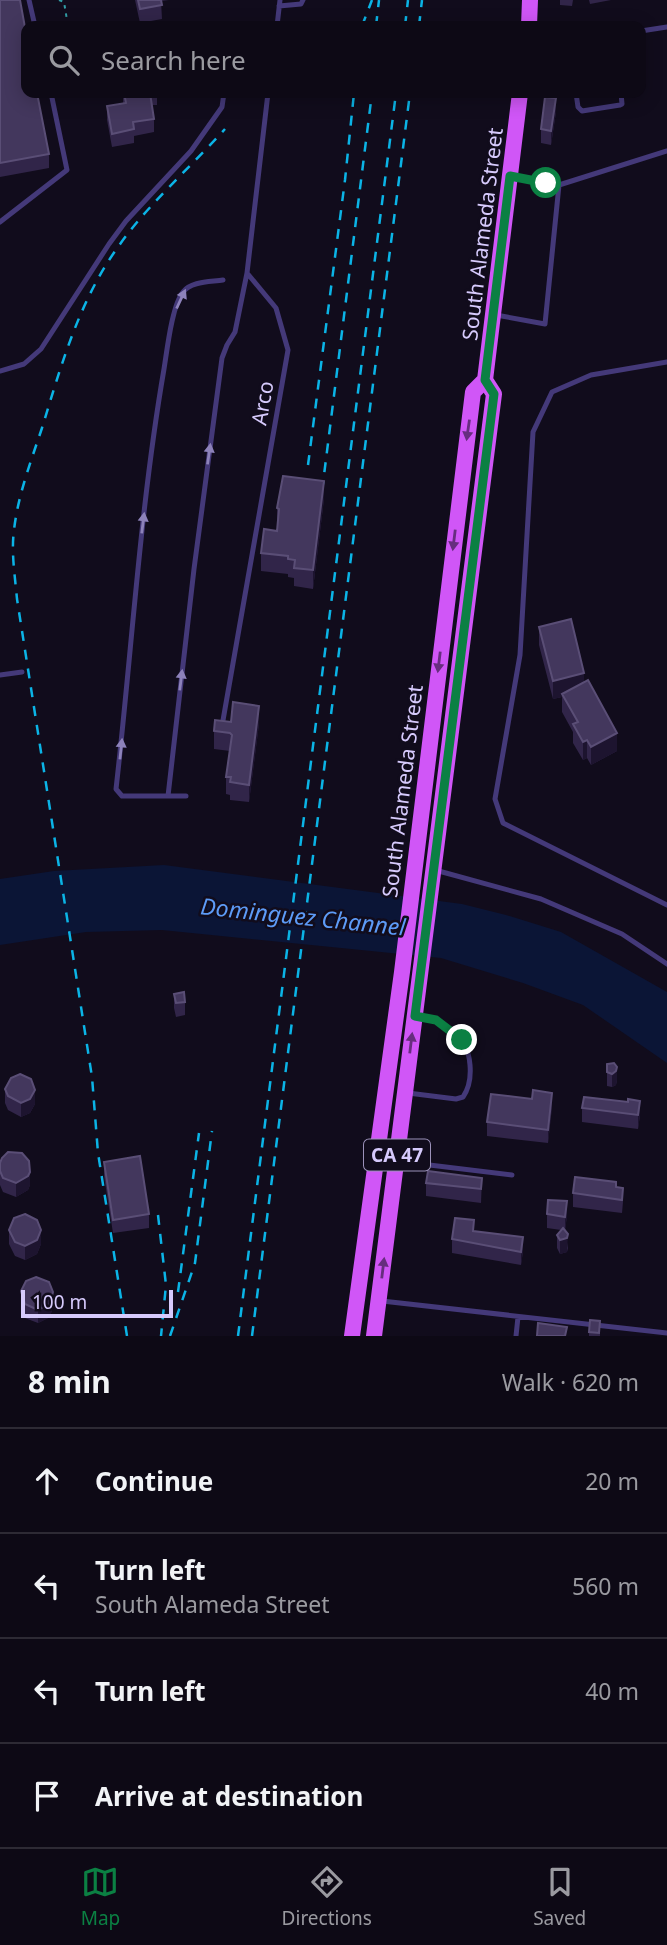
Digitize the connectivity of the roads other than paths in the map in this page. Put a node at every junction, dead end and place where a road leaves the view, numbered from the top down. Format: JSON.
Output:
{"nodes":[{"id":1,"x":29,"y":0,"type":"edge"},
{"id":2,"x":303,"y":0,"type":"edge"},
{"id":3,"x":530,"y":0,"type":"edge"},
{"id":4,"x":280,"y":3,"type":"edge"},
{"id":5,"x":34,"y":21,"type":"edge"},
{"id":6,"x":278,"y":21,"type":"edge"},
{"id":7,"x":528,"y":21,"type":"edge"},
{"id":8,"x":667,"y":27,"type":"edge"},
{"id":9,"x":646,"y":30,"type":"edge"},
{"id":10,"x":52,"y":98,"type":"edge"},
{"id":11,"x":223,"y":98,"type":"edge"},
{"id":12,"x":267,"y":98,"type":"edge"},
{"id":13,"x":519,"y":98,"type":"edge"},
{"id":14,"x":577,"y":98,"type":"edge"},
{"id":15,"x":621,"y":98,"type":"edge"},
{"id":16,"x":667,"y":150,"type":"edge"},
{"id":17,"x":510,"y":176,"type":"junction"},
{"id":18,"x":559,"y":185,"type":"junction"},
{"id":19,"x":0,"y":222,"type":"edge"},
{"id":20,"x":247,"y":273,"type":"junction"},
{"id":21,"x":223,"y":280,"type":"dead end"},
{"id":22,"x":493,"y":314,"type":"junction"},
{"id":23,"x":667,"y":362,"type":"edge"},
{"id":24,"x":0,"y":371,"type":"edge"},
{"id":25,"x":485,"y":380,"type":"junction"},
{"id":26,"x":22,"y":672,"type":"dead end"},
{"id":27,"x":0,"y":675,"type":"edge"},
{"id":28,"x":222,"y":727,"type":"edge"},
{"id":29,"x":168,"y":796,"type":"junction"},
{"id":30,"x":186,"y":796,"type":"dead end"},
{"id":31,"x":433,"y":873,"type":"junction"},
{"id":32,"x":666,"y":903,"type":"edge"},
{"id":33,"x":667,"y":964,"type":"edge"},
{"id":34,"x":415,"y":1016,"type":"junction"},
{"id":35,"x":405,"y":1093,"type":"junction"},
{"id":36,"x":376,"y":1158,"type":"junction"},
{"id":37,"x":396,"y":1160,"type":"junction"},
{"id":38,"x":512,"y":1175,"type":"dead end"},
{"id":39,"x":379,"y":1301,"type":"junction"},
{"id":40,"x":518,"y":1317,"type":"junction"},
{"id":41,"x":667,"y":1334,"type":"edge"},
{"id":42,"x":352,"y":1336,"type":"edge"},
{"id":43,"x":374,"y":1336,"type":"edge"},
{"id":44,"x":516,"y":1336,"type":"edge"}],
"edges":[{"from":1,"to":5,"type":"lane"},
{"from":2,"to":4,"type":"lane"},
{"from":3,"to":7,"type":"main road"},
{"from":4,"to":6,"type":"lane"},
{"from":8,"to":9,"type":"lane"},
{"from":10,"to":19,"type":"lane"},
{"from":11,"to":24,"type":"lane"},
{"from":12,"to":20,"type":"lane"},
{"from":13,"to":17,"type":"main road","name":"South Alameda Street","number":"CA 47"},
{"from":14,"to":15,"type":"lane"},
{"from":16,"to":18,"type":"lane"},
{"from":17,"to":18,"type":"lane"},
{"from":17,"to":22,"type":"main road","name":"South Alameda Street","number":"CA 47"},
{"from":18,"to":22,"type":"lane"},
{"from":20,"to":28,"type":"lane","name":"Arco"},
{"from":29,"to":20,"type":"lane","one_way":true},
{"from":29,"to":21,"type":"lane","one_way":true},
{"from":22,"to":25,"type":"main road","name":"South Alameda Street","number":"CA 47"},
{"from":23,"to":32,"type":"lane"},
{"from":25,"to":31,"type":"main road","name":"South Alameda Street","number":"CA 47"},
{"from":25,"to":36,"type":"main road","name":"South Alameda Street","number":"CA 47","one_way":true},
{"from":26,"to":27,"type":"lane"},
{"from":29,"to":30,"type":"lane"},
{"from":31,"to":33,"type":"lane"},
{"from":31,"to":34,"type":"main road","name":"South Alameda Street","number":"CA 47"},
{"from":35,"to":34,"type":"main road","name":"South Alameda Street","number":"CA 47","one_way":true},
{"from":34,"to":35,"type":"lane"},
{"from":35,"to":37,"type":"main road","name":"South Alameda Street","number":"CA 47"},
{"from":36,"to":37,"type":"lane"},
{"from":36,"to":42,"type":"main road","name":"South Alameda Street","number":"CA 47"},
{"from":37,"to":38,"type":"lane"},
{"from":39,"to":37,"type":"main road","name":"South Alameda Street","number":"CA 47","one_way":true},
{"from":39,"to":40,"type":"lane"},
{"from":39,"to":43,"type":"main road","name":"South Alameda Street","number":"CA 47"},
{"from":40,"to":41,"type":"lane"},
{"from":40,"to":44,"type":"lane"}]}
